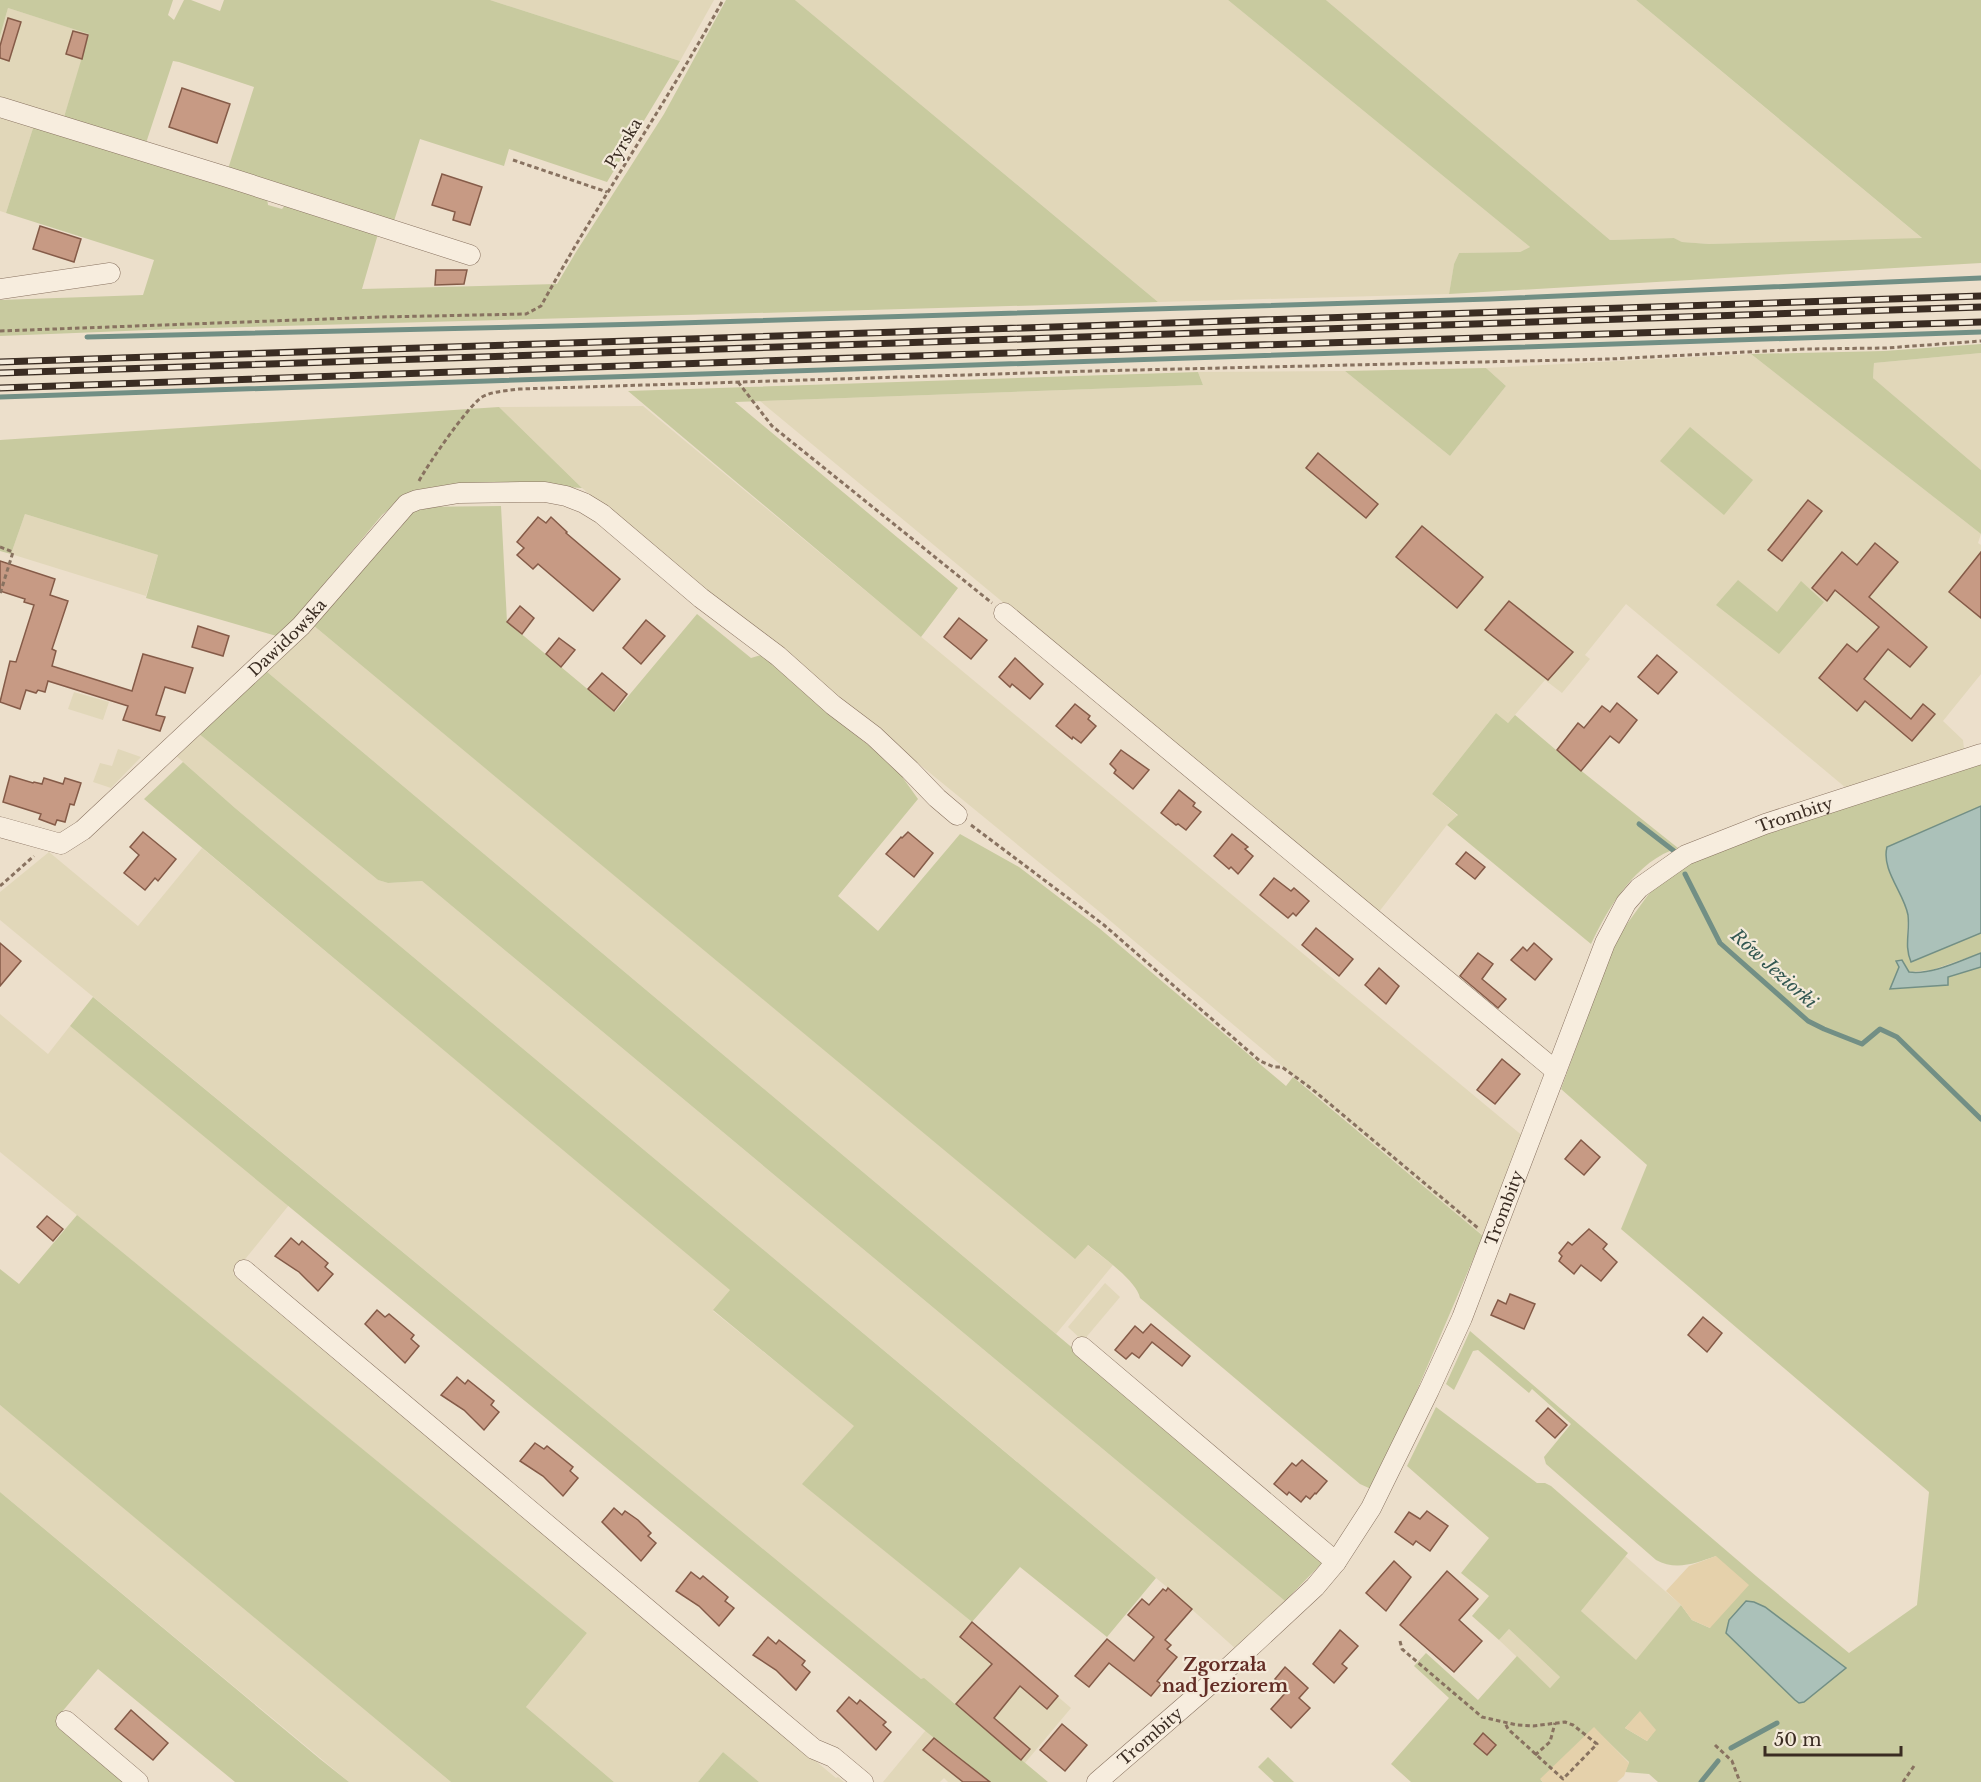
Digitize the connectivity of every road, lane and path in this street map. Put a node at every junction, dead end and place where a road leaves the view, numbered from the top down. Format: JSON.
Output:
{"nodes":[{"id":1,"x":723,"y":0,"type":"edge"},
{"id":2,"x":0,"y":107,"type":"edge"},
{"id":3,"x":513,"y":160,"type":"dead end"},
{"id":4,"x":607,"y":192,"type":"junction"},
{"id":5,"x":470,"y":255,"type":"dead end"},
{"id":6,"x":110,"y":273,"type":"dead end"},
{"id":7,"x":0,"y":289,"type":"edge"},
{"id":8,"x":0,"y":331,"type":"edge"},
{"id":9,"x":1981,"y":341,"type":"edge"},
{"id":10,"x":738,"y":382,"type":"junction"},
{"id":11,"x":407,"y":504,"type":"junction"},
{"id":12,"x":0,"y":547,"type":"edge"},
{"id":13,"x":0,"y":594,"type":"edge"},
{"id":14,"x":1004,"y":613,"type":"joint"},
{"id":15,"x":1981,"y":754,"type":"edge"},
{"id":16,"x":957,"y":815,"type":"joint"},
{"id":17,"x":0,"y":827,"type":"edge"},
{"id":18,"x":57,"y":843,"type":"junction"},
{"id":19,"x":0,"y":886,"type":"edge"},
{"id":20,"x":1556,"y":1071,"type":"junction"},
{"id":21,"x":1493,"y":1239,"type":"junction"},
{"id":22,"x":244,"y":1270,"type":"dead end"},
{"id":23,"x":1082,"y":1347,"type":"dead end"},
{"id":24,"x":1336,"y":1562,"type":"junction"},
{"id":25,"x":1400,"y":1641,"type":"dead end"},
{"id":26,"x":66,"y":1721,"type":"dead end"},
{"id":27,"x":1505,"y":1723,"type":"junction"},
{"id":28,"x":1555,"y":1723,"type":"junction"},
{"id":29,"x":1715,"y":1745,"type":"dead end"},
{"id":30,"x":1535,"y":1755,"type":"junction"},
{"id":31,"x":1914,"y":1766,"type":"dead end"},
{"id":32,"x":138,"y":1782,"type":"edge"},
{"id":33,"x":863,"y":1782,"type":"edge"},
{"id":34,"x":1097,"y":1782,"type":"edge"},
{"id":35,"x":1740,"y":1782,"type":"edge"},
{"id":36,"x":1903,"y":1782,"type":"edge"}],
"edges":[{"from":1,"to":4,"type":"path","name":"Pyrska"},
{"from":2,"to":5,"type":"street"},
{"from":3,"to":4,"type":"path"},
{"from":4,"to":8,"type":"path","name":"Pyrska"},
{"from":6,"to":7,"type":"street"},
{"from":9,"to":10,"type":"path"},
{"from":10,"to":11,"type":"path"},
{"from":10,"to":14,"type":"path"},
{"from":11,"to":16,"type":"street"},
{"from":11,"to":18,"type":"street","name":"Dawidowska"},
{"from":12,"to":13,"type":"path"},
{"from":14,"to":20,"type":"street"},
{"from":15,"to":20,"type":"street","name":"Trombity"},
{"from":16,"to":21,"type":"path"},
{"from":17,"to":18,"type":"street"},
{"from":18,"to":19,"type":"path"},
{"from":20,"to":21,"type":"street","name":"Trombity"},
{"from":21,"to":24,"type":"street","name":"Trombity"},
{"from":22,"to":33,"type":"street"},
{"from":23,"to":24,"type":"street"},
{"from":24,"to":34,"type":"street","name":"Trombity"},
{"from":25,"to":27,"type":"path"},
{"from":26,"to":32,"type":"street"},
{"from":27,"to":28,"type":"path"},
{"from":27,"to":30,"type":"path"},
{"from":28,"to":30,"type":"path"},
{"from":28,"to":30,"type":"path"},
{"from":29,"to":35,"type":"path"},
{"from":31,"to":36,"type":"path"}]}
